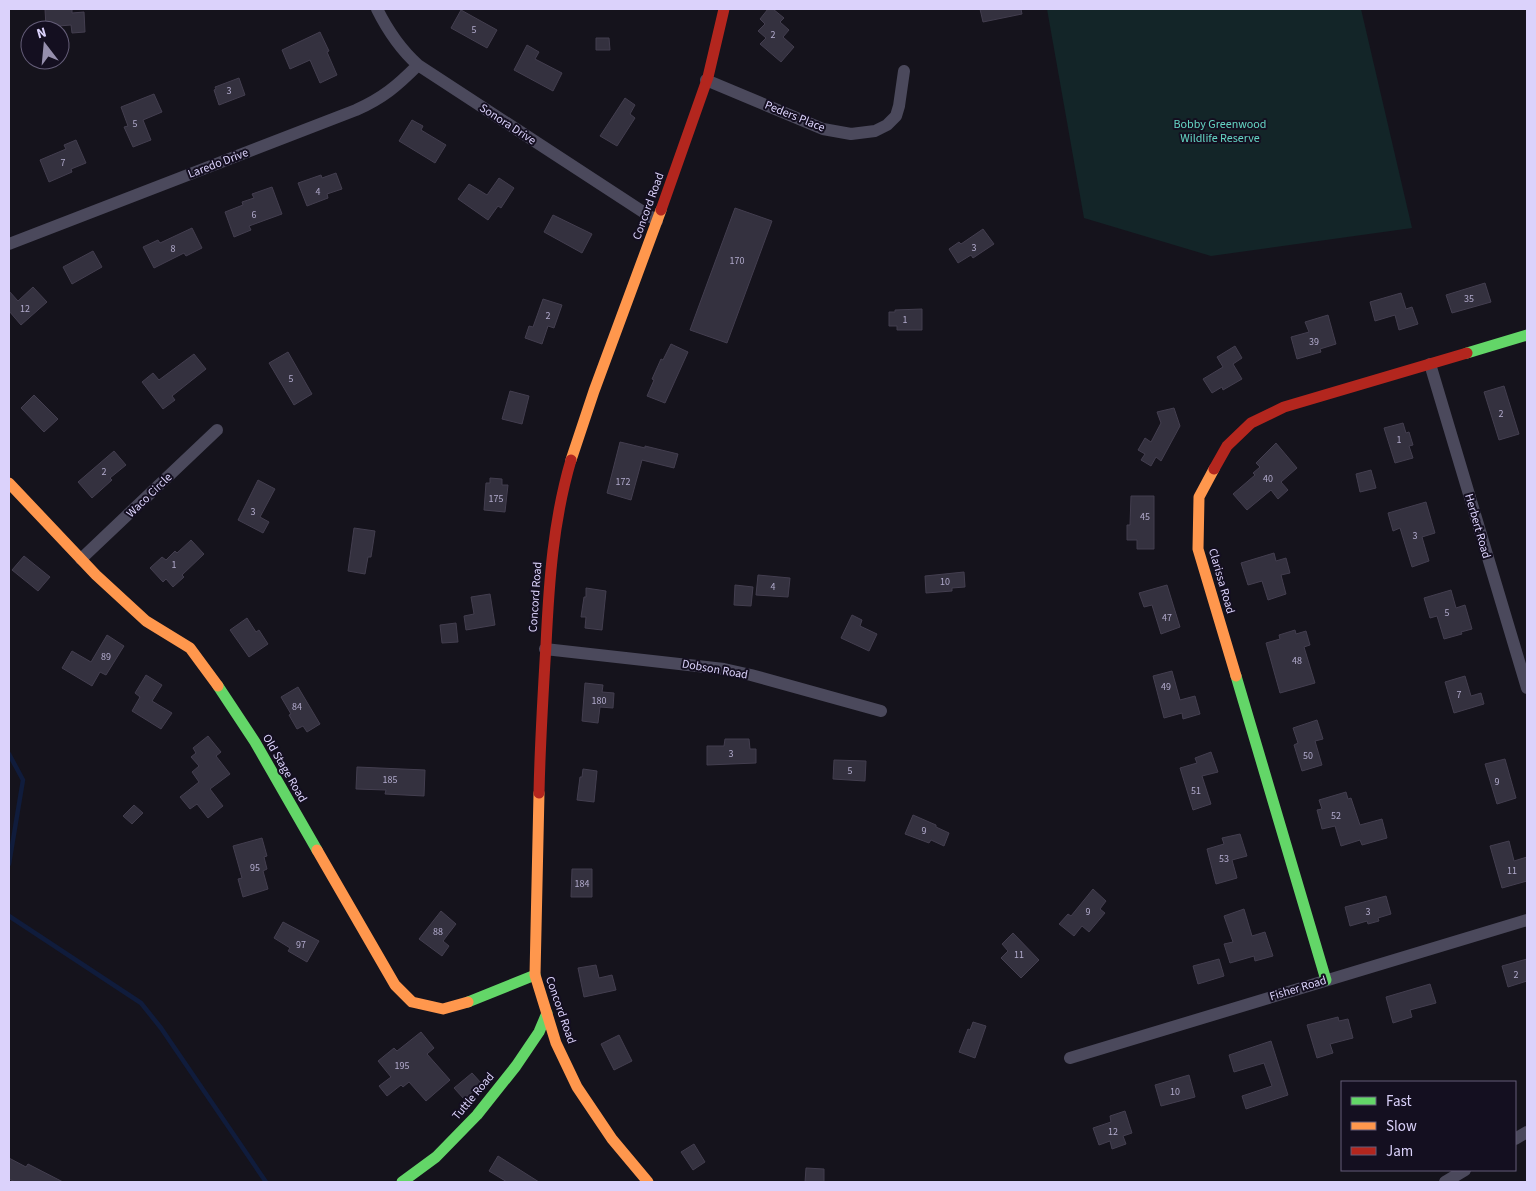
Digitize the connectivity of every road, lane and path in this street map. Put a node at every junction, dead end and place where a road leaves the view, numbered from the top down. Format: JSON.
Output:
{"nodes":[{"id":1,"x":378,"y":9,"type":"edge"},
{"id":2,"x":724,"y":9,"type":"edge"},
{"id":3,"x":418,"y":65,"type":"junction"},
{"id":4,"x":904,"y":71,"type":"dead end"},
{"id":5,"x":706,"y":80,"type":"junction"},
{"id":6,"x":657,"y":221,"type":"junction"},
{"id":7,"x":9,"y":244,"type":"edge"},
{"id":8,"x":1527,"y":335,"type":"edge"},
{"id":9,"x":1430,"y":364,"type":"junction"},
{"id":10,"x":217,"y":430,"type":"dead end"},
{"id":11,"x":9,"y":483,"type":"edge"},
{"id":12,"x":81,"y":559,"type":"junction"},
{"id":13,"x":545,"y":649,"type":"junction"},
{"id":14,"x":1527,"y":688,"type":"edge"},
{"id":15,"x":881,"y":711,"type":"dead end"},
{"id":16,"x":1527,"y":920,"type":"edge"},
{"id":17,"x":535,"y":975,"type":"junction"},
{"id":18,"x":1326,"y":980,"type":"junction"},
{"id":19,"x":546,"y":1013,"type":"junction"},
{"id":20,"x":1070,"y":1058,"type":"dead end"},
{"id":21,"x":1527,"y":1132,"type":"edge"},
{"id":22,"x":1516,"y":1138,"type":"edge"},
{"id":23,"x":1463,"y":1171,"type":"edge"},
{"id":24,"x":402,"y":1182,"type":"edge"},
{"id":25,"x":648,"y":1182,"type":"edge"},
{"id":26,"x":1446,"y":1182,"type":"edge"}],
"edges":[{"from":1,"to":3,"type":"street","name":"Sonora Drive"},
{"from":2,"to":5,"type":"street","name":"Concord Road"},
{"from":3,"to":6,"type":"street","name":"Sonora Drive"},
{"from":3,"to":7,"type":"street","name":"Laredo Drive"},
{"from":4,"to":5,"type":"street","name":"Peders Place"},
{"from":5,"to":6,"type":"street","name":"Concord Road"},
{"from":6,"to":13,"type":"street","name":"Concord Road"},
{"from":8,"to":9,"type":"street","name":"Clarissa Road"},
{"from":9,"to":14,"type":"street","name":"Herbert Road"},
{"from":9,"to":18,"type":"street","name":"Clarissa Road"},
{"from":10,"to":12,"type":"street","name":"Waco Circle"},
{"from":11,"to":12,"type":"street","name":"Old Stage Road"},
{"from":12,"to":17,"type":"street","name":"Old Stage Road"},
{"from":13,"to":15,"type":"street","name":"Dobson Road"},
{"from":13,"to":17,"type":"street","name":"Concord Road"},
{"from":16,"to":18,"type":"street","name":"Fisher Road"},
{"from":17,"to":19,"type":"street","name":"Concord Road"},
{"from":18,"to":20,"type":"street","name":"Fisher Road"},
{"from":19,"to":24,"type":"street","name":"Tuttle Road"},
{"from":19,"to":25,"type":"street","name":"Concord Road"},
{"from":21,"to":22,"type":"street"},
{"from":23,"to":26,"type":"street"}]}
